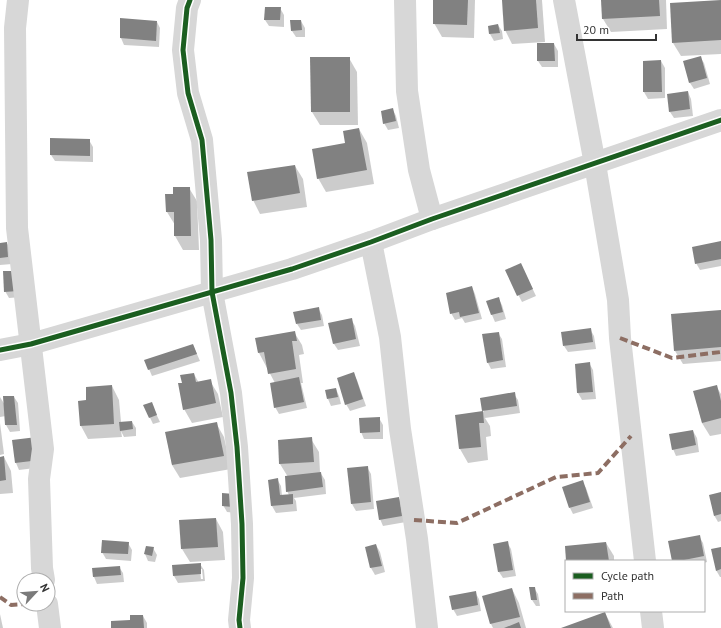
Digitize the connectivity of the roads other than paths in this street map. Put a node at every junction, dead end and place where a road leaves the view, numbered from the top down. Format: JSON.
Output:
{"nodes":[{"id":1,"x":18,"y":0,"type":"edge"},
{"id":2,"x":190,"y":0,"type":"edge"},
{"id":3,"x":405,"y":0,"type":"edge"},
{"id":4,"x":564,"y":0,"type":"edge"},
{"id":5,"x":721,"y":120,"type":"edge"},
{"id":6,"x":595,"y":164,"type":"junction"},
{"id":7,"x":432,"y":219,"type":"junction"},
{"id":8,"x":371,"y":242,"type":"junction"},
{"id":9,"x":212,"y":292,"type":"junction"},
{"id":10,"x":31,"y":344,"type":"junction"},
{"id":11,"x":0,"y":350,"type":"edge"},
{"id":12,"x":645,"y":560,"type":"edge"},
{"id":13,"x":43,"y":572,"type":"edge"},
{"id":14,"x":48,"y":612,"type":"edge"},
{"id":15,"x":651,"y":612,"type":"edge"},
{"id":16,"x":50,"y":628,"type":"edge"},
{"id":17,"x":240,"y":628,"type":"edge"},
{"id":18,"x":427,"y":628,"type":"edge"},
{"id":19,"x":653,"y":628,"type":"edge"}],
"edges":[{"from":1,"to":10,"type":"street"},
{"from":2,"to":9,"type":"street"},
{"from":3,"to":7,"type":"street"},
{"from":4,"to":6,"type":"street"},
{"from":5,"to":6,"type":"street"},
{"from":6,"to":7,"type":"street"},
{"from":6,"to":12,"type":"street"},
{"from":7,"to":8,"type":"street"},
{"from":8,"to":9,"type":"street"},
{"from":8,"to":18,"type":"street"},
{"from":9,"to":10,"type":"street"},
{"from":9,"to":17,"type":"street"},
{"from":10,"to":11,"type":"street"},
{"from":10,"to":13,"type":"street"},
{"from":14,"to":16,"type":"street"},
{"from":15,"to":19,"type":"street"}]}
